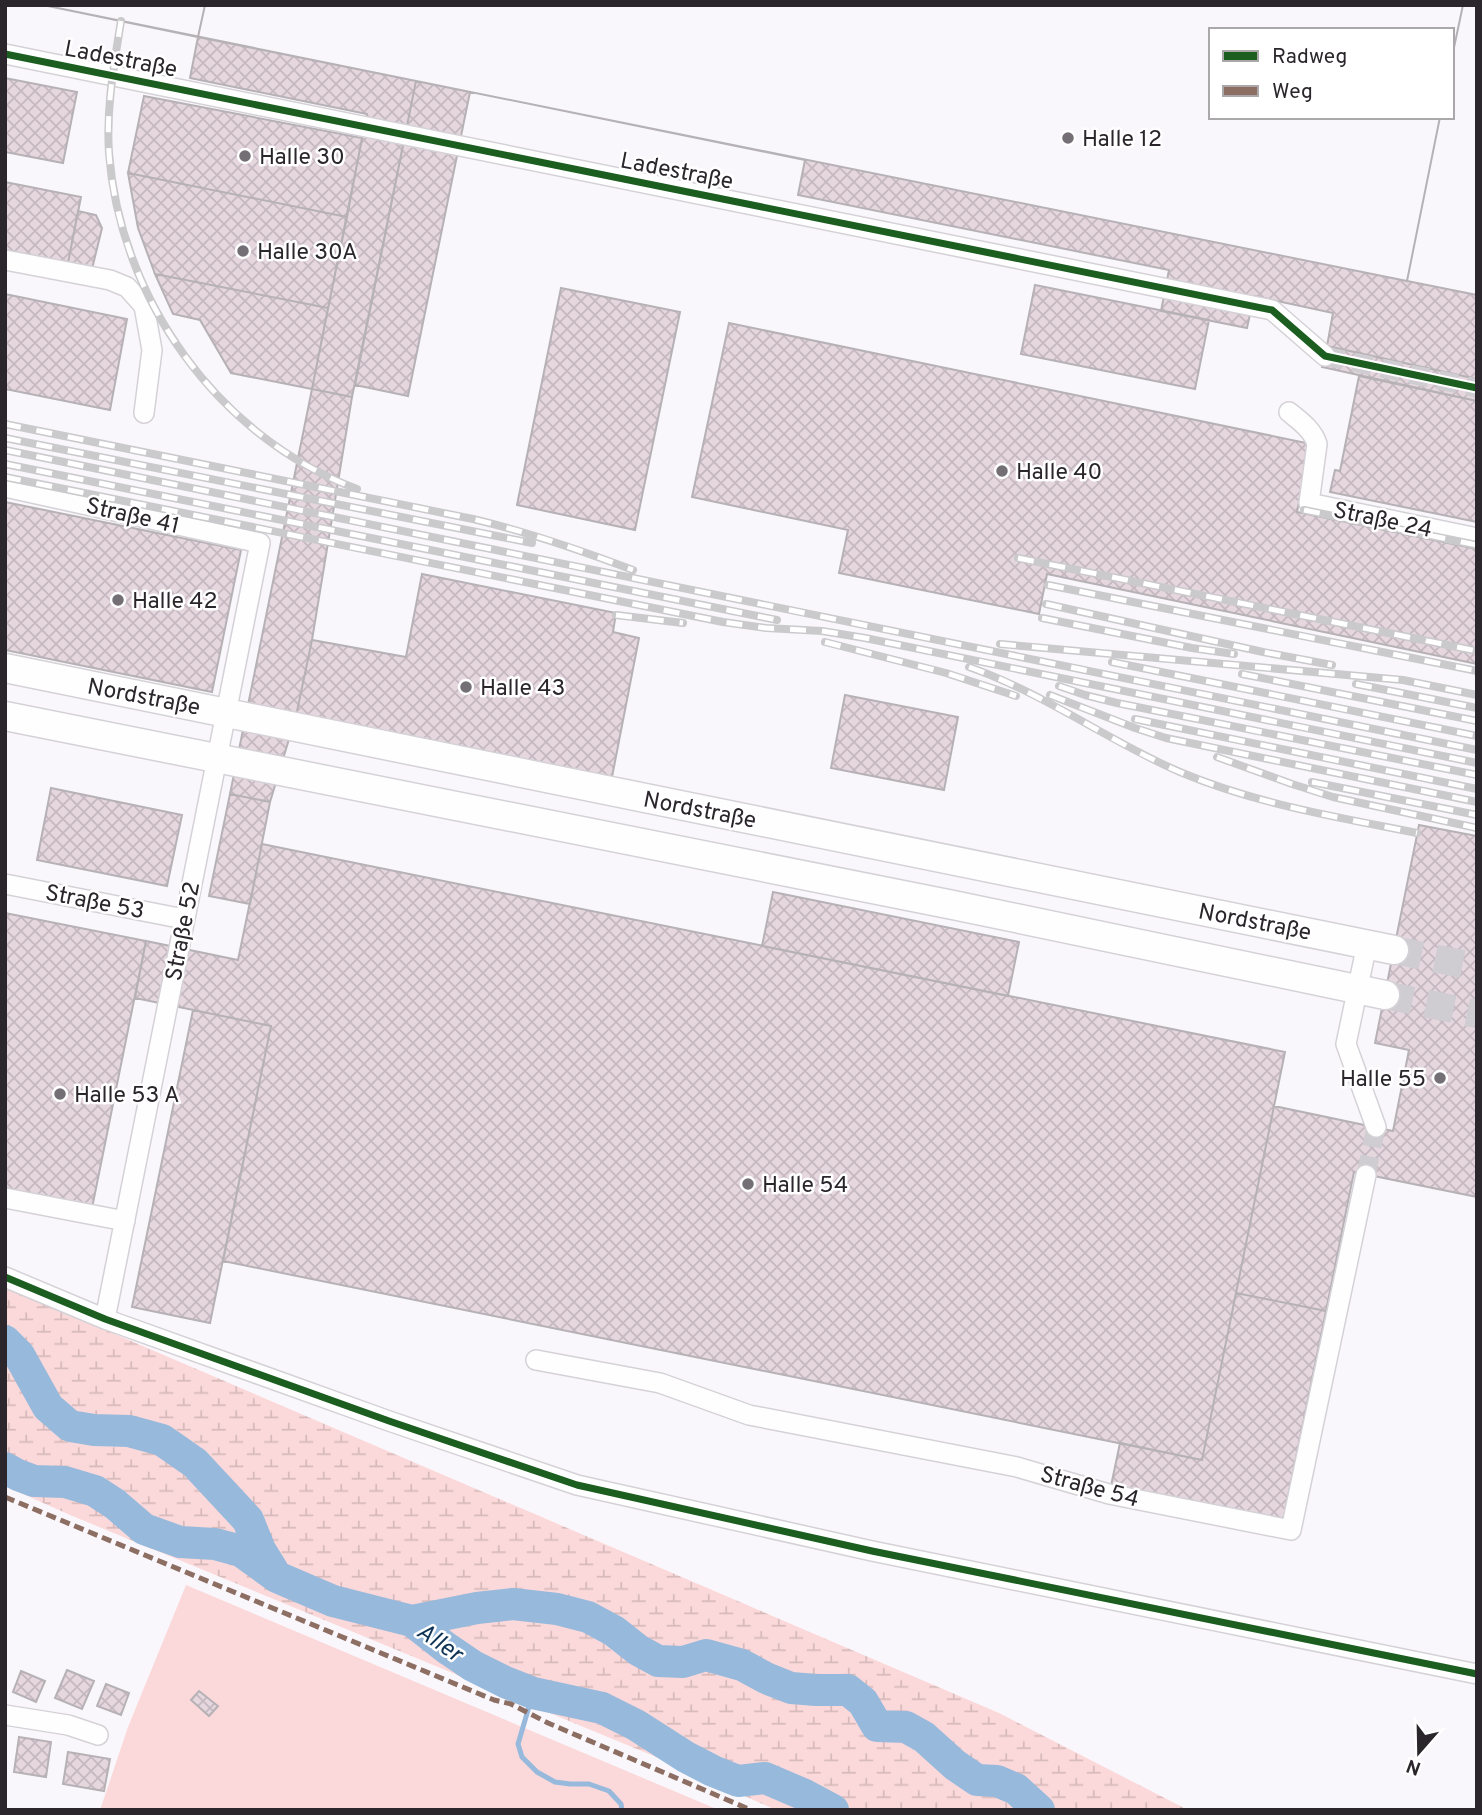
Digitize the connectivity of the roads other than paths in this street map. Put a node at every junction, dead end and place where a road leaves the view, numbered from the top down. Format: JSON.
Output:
{"nodes":[{"id":1,"x":5,"y":54,"type":"edge"},
{"id":2,"x":5,"y":260,"type":"edge"},
{"id":3,"x":1325,"y":356,"type":"tunnel mouth"},
{"id":4,"x":1289,"y":412,"type":"dead end"},
{"id":5,"x":144,"y":413,"type":"dead end"},
{"id":6,"x":5,"y":487,"type":"edge"},
{"id":7,"x":1477,"y":538,"type":"edge"},
{"id":8,"x":260,"y":543,"type":"joint"},
{"id":9,"x":5,"y":668,"type":"edge"},
{"id":10,"x":227,"y":713,"type":"junction"},
{"id":11,"x":5,"y":716,"type":"edge"},
{"id":12,"x":218,"y":759,"type":"junction"},
{"id":13,"x":961,"y":862,"type":"junction"},
{"id":14,"x":1018,"y":873,"type":"junction"},
{"id":15,"x":5,"y":884,"type":"edge"},
{"id":16,"x":953,"y":905,"type":"junction"},
{"id":17,"x":1009,"y":917,"type":"junction"},
{"id":18,"x":184,"y":919,"type":"junction"},
{"id":19,"x":1380,"y":947,"type":"joint"},
{"id":20,"x":1371,"y":992,"type":"junction"},
{"id":21,"x":1376,"y":1127,"type":"tunnel mouth"},
{"id":22,"x":1366,"y":1175,"type":"tunnel mouth"},
{"id":23,"x":5,"y":1198,"type":"edge"},
{"id":24,"x":125,"y":1221,"type":"junction"},
{"id":25,"x":5,"y":1277,"type":"edge"},
{"id":26,"x":105,"y":1319,"type":"junction"},
{"id":27,"x":536,"y":1360,"type":"dead end"},
{"id":28,"x":1477,"y":1674,"type":"edge"},
{"id":29,"x":5,"y":1715,"type":"edge"},
{"id":30,"x":98,"y":1735,"type":"dead end"}],
"edges":[{"from":1,"to":3,"type":"street","name":"Ladestraße"},
{"from":2,"to":5,"type":"street"},
{"from":4,"to":7,"type":"street","name":"Straße 24"},
{"from":6,"to":8,"type":"street","name":"Straße 41"},
{"from":8,"to":10,"type":"street","name":"Straße 52"},
{"from":9,"to":10,"type":"street","name":"Nordstraße"},
{"from":10,"to":12,"type":"street","name":"Straße 52"},
{"from":10,"to":13,"type":"street","name":"Nordstraße"},
{"from":11,"to":12,"type":"street","name":"Nordstraße"},
{"from":12,"to":16,"type":"street","name":"Nordstraße"},
{"from":12,"to":18,"type":"street","name":"Straße 52"},
{"from":13,"to":14,"type":"street","name":"Nordstraße"},
{"from":13,"to":16,"type":"street"},
{"from":14,"to":17,"type":"street"},
{"from":14,"to":19,"type":"street","name":"Nordstraße"},
{"from":15,"to":18,"type":"street","name":"Straße 53"},
{"from":16,"to":17,"type":"street","name":"Nordstraße"},
{"from":17,"to":20,"type":"street","name":"Nordstraße"},
{"from":18,"to":24,"type":"street","name":"Straße 52"},
{"from":19,"to":20,"type":"street"},
{"from":20,"to":21,"type":"street"},
{"from":22,"to":27,"type":"street","name":"Straße 54"},
{"from":23,"to":24,"type":"street"},
{"from":24,"to":26,"type":"street","name":"Straße 52"},
{"from":25,"to":26,"type":"street"},
{"from":26,"to":28,"type":"street"},
{"from":29,"to":30,"type":"street"}]}
